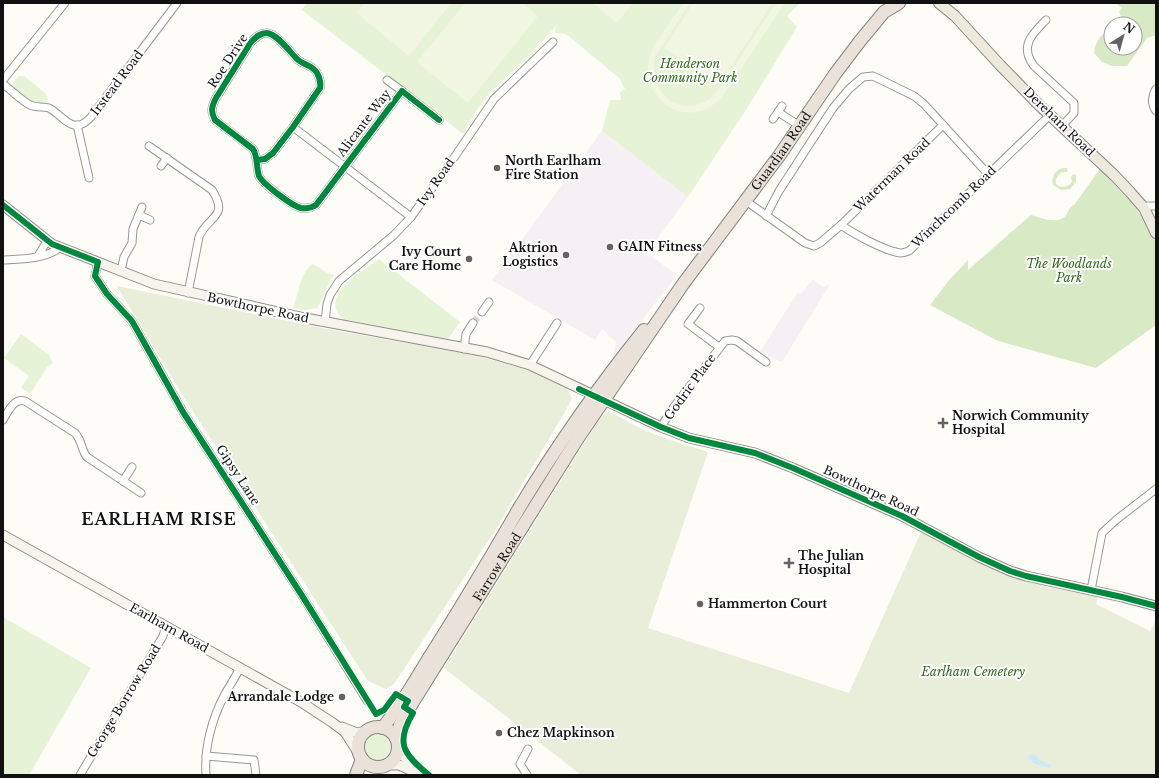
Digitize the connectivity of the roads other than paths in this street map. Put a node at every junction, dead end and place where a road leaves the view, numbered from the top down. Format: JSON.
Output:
{"nodes":[{"id":1,"x":65,"y":3,"type":"edge"},
{"id":2,"x":177,"y":3,"type":"edge"},
{"id":3,"x":899,"y":3,"type":"edge"},
{"id":4,"x":939,"y":3,"type":"edge"},
{"id":5,"x":952,"y":3,"type":"edge"},
{"id":6,"x":886,"y":8,"type":"edge"},
{"id":7,"x":955,"y":16,"type":"junction"},
{"id":8,"x":1046,"y":20,"type":"dead end"},
{"id":9,"x":553,"y":42,"type":"dead end"},
{"id":10,"x":6,"y":72,"type":"edge"},
{"id":11,"x":3,"y":80,"type":"edge"},
{"id":12,"x":387,"y":80,"type":"dead end"},
{"id":13,"x":3,"y":84,"type":"edge"},
{"id":14,"x":1156,"y":89,"type":"edge"},
{"id":15,"x":402,"y":92,"type":"junction"},
{"id":16,"x":1156,"y":111,"type":"edge"},
{"id":17,"x":1050,"y":115,"type":"junction"},
{"id":18,"x":773,"y":119,"type":"dead end"},
{"id":19,"x":438,"y":120,"type":"dead end"},
{"id":20,"x":77,"y":125,"type":"junction"},
{"id":21,"x":943,"y":125,"type":"junction"},
{"id":22,"x":800,"y":126,"type":"junction"},
{"id":23,"x":1062,"y":126,"type":"junction"},
{"id":24,"x":293,"y":127,"type":"junction"},
{"id":25,"x":149,"y":146,"type":"dead end"},
{"id":26,"x":167,"y":158,"type":"junction"},
{"id":27,"x":256,"y":160,"type":"junction"},
{"id":28,"x":162,"y":166,"type":"dead end"},
{"id":29,"x":345,"y":166,"type":"junction"},
{"id":30,"x":988,"y":174,"type":"junction"},
{"id":31,"x":89,"y":178,"type":"dead end"},
{"id":32,"x":746,"y":201,"type":"junction"},
{"id":33,"x":3,"y":205,"type":"edge"},
{"id":34,"x":1156,"y":206,"type":"edge"},
{"id":35,"x":142,"y":207,"type":"dead end"},
{"id":36,"x":1144,"y":208,"type":"junction"},
{"id":37,"x":139,"y":215,"type":"junction"},
{"id":38,"x":766,"y":216,"type":"junction"},
{"id":39,"x":411,"y":217,"type":"junction"},
{"id":40,"x":150,"y":220,"type":"dead end"},
{"id":41,"x":841,"y":225,"type":"junction"},
{"id":42,"x":1156,"y":233,"type":"edge"},
{"id":43,"x":47,"y":241,"type":"junction"},
{"id":44,"x":59,"y":248,"type":"junction"},
{"id":45,"x":38,"y":256,"type":"junction"},
{"id":46,"x":3,"y":260,"type":"edge"},
{"id":47,"x":98,"y":262,"type":"junction"},
{"id":48,"x":121,"y":271,"type":"junction"},
{"id":49,"x":188,"y":293,"type":"junction"},
{"id":50,"x":489,"y":302,"type":"dead end"},
{"id":51,"x":700,"y":308,"type":"dead end"},
{"id":52,"x":482,"y":312,"type":"tunnel mouth"},
{"id":53,"x":325,"y":322,"type":"junction"},
{"id":54,"x":473,"y":323,"type":"tunnel mouth"},
{"id":55,"x":557,"y":323,"type":"dead end"},
{"id":56,"x":719,"y":347,"type":"junction"},
{"id":57,"x":464,"y":349,"type":"junction"},
{"id":58,"x":766,"y":362,"type":"dead end"},
{"id":59,"x":530,"y":365,"type":"junction"},
{"id":60,"x":599,"y":398,"type":"junction"},
{"id":61,"x":3,"y":420,"type":"edge"},
{"id":62,"x":661,"y":427,"type":"junction"},
{"id":63,"x":132,"y":467,"type":"dead end"},
{"id":64,"x":123,"y":481,"type":"junction"},
{"id":65,"x":1156,"y":489,"type":"edge"},
{"id":66,"x":141,"y":493,"type":"dead end"},
{"id":67,"x":3,"y":535,"type":"edge"},
{"id":68,"x":1090,"y":590,"type":"junction"},
{"id":69,"x":1156,"y":606,"type":"edge"},
{"id":70,"x":166,"y":626,"type":"junction"},
{"id":71,"x":240,"y":667,"type":"junction"},
{"id":72,"x":367,"y":701,"type":"dead end"},
{"id":73,"x":333,"y":723,"type":"junction"},
{"id":74,"x":382,"y":728,"type":"junction"},
{"id":75,"x":366,"y":731,"type":"junction"},
{"id":76,"x":397,"y":744,"type":"junction"},
{"id":77,"x":528,"y":749,"type":"dead end"},
{"id":78,"x":206,"y":756,"type":"junction"},
{"id":79,"x":361,"y":756,"type":"junction"},
{"id":80,"x":384,"y":766,"type":"junction"},
{"id":81,"x":80,"y":775,"type":"edge"},
{"id":82,"x":206,"y":775,"type":"edge"},
{"id":83,"x":256,"y":775,"type":"edge"},
{"id":84,"x":356,"y":775,"type":"edge"},
{"id":85,"x":370,"y":775,"type":"edge"},
{"id":86,"x":421,"y":775,"type":"edge"},
{"id":87,"x":527,"y":775,"type":"edge"}],
"edges":[{"from":1,"to":10,"type":"street"},
{"from":2,"to":20,"type":"street","name":"Irstead Road"},
{"from":3,"to":6,"type":"highway","name":"Guardian Road"},
{"from":4,"to":7,"type":"main road","name":"Dereham Road"},
{"from":5,"to":7,"type":"main road","name":"Dereham Road"},
{"from":6,"to":22,"type":"highway","name":"Guardian Road"},
{"from":7,"to":17,"type":"main road","name":"Dereham Road"},
{"from":8,"to":23,"type":"street"},
{"from":9,"to":39,"type":"street","name":"Ivy Road"},
{"from":10,"to":11,"type":"street"},
{"from":12,"to":15,"type":"street","name":"Alicante Way"},
{"from":13,"to":20,"type":"street"},
{"from":14,"to":16,"type":"street"},
{"from":15,"to":19,"type":"street","name":"Alicante Way"},
{"from":15,"to":29,"type":"street","name":"Alicante Way"},
{"from":17,"to":23,"type":"main road","name":"Dereham Road"},
{"from":17,"to":30,"type":"street","name":"Winchcomb Road"},
{"from":18,"to":22,"type":"street"},
{"from":20,"to":31,"type":"street"},
{"from":21,"to":30,"type":"street"},
{"from":21,"to":38,"type":"street","name":"Guardian Road"},
{"from":21,"to":41,"type":"street","name":"Waterman Road"},
{"from":22,"to":32,"type":"highway","name":"Guardian Road"},
{"from":23,"to":36,"type":"main road","name":"Dereham Road"},
{"from":24,"to":27,"type":"street","name":"Roe Drive"},
{"from":24,"to":27,"type":"street","name":"Roe Drive"},
{"from":24,"to":29,"type":"street"},
{"from":25,"to":26,"type":"street"},
{"from":26,"to":28,"type":"street"},
{"from":26,"to":49,"type":"street"},
{"from":27,"to":29,"type":"street","name":"Alicante Way"},
{"from":29,"to":39,"type":"street"},
{"from":30,"to":41,"type":"street","name":"Winchcomb Road"},
{"from":32,"to":38,"type":"street"},
{"from":32,"to":60,"type":"highway","name":"Guardian Road"},
{"from":33,"to":43,"type":"street","name":"Bowthorpe Road"},
{"from":34,"to":36,"type":"street"},
{"from":35,"to":37,"type":"street"},
{"from":36,"to":42,"type":"main road","name":"Dereham Road"},
{"from":37,"to":40,"type":"street"},
{"from":37,"to":48,"type":"street"},
{"from":38,"to":41,"type":"street"},
{"from":39,"to":53,"type":"street","name":"Ivy Road"},
{"from":43,"to":44,"type":"street","name":"Bowthorpe Road"},
{"from":43,"to":45,"type":"street"},
{"from":44,"to":45,"type":"street"},
{"from":44,"to":47,"type":"street","name":"Bowthorpe Road"},
{"from":45,"to":46,"type":"street"},
{"from":47,"to":48,"type":"street","name":"Bowthorpe Road"},
{"from":47,"to":72,"type":"street","name":"Gipsy Lane"},
{"from":48,"to":49,"type":"street","name":"Bowthorpe Road"},
{"from":49,"to":53,"type":"street","name":"Bowthorpe Road"},
{"from":50,"to":52,"type":"street"},
{"from":51,"to":56,"type":"street","name":"Godric Place"},
{"from":53,"to":57,"type":"street","name":"Bowthorpe Road"},
{"from":54,"to":57,"type":"street"},
{"from":55,"to":59,"type":"street"},
{"from":56,"to":58,"type":"street","name":"Godric Place"},
{"from":56,"to":62,"type":"street","name":"Godric Place"},
{"from":57,"to":59,"type":"street","name":"Bowthorpe Road"},
{"from":59,"to":60,"type":"street","name":"Bowthorpe Road"},
{"from":60,"to":62,"type":"street","name":"Bowthorpe Road"},
{"from":60,"to":74,"type":"highway","name":"Farrow Road"},
{"from":60,"to":76,"type":"highway","name":"Farrow Road"},
{"from":61,"to":64,"type":"street"},
{"from":62,"to":68,"type":"street","name":"Bowthorpe Road"},
{"from":63,"to":64,"type":"street"},
{"from":64,"to":66,"type":"street"},
{"from":65,"to":68,"type":"street"},
{"from":67,"to":70,"type":"street","name":"Earlham Road"},
{"from":68,"to":69,"type":"street","name":"Bowthorpe Road"},
{"from":70,"to":71,"type":"street","name":"Earlham Road"},
{"from":70,"to":81,"type":"street","name":"George Borrow Road"},
{"from":71,"to":73,"type":"street","name":"Earlham Road"},
{"from":71,"to":78,"type":"street"},
{"from":73,"to":75,"type":"street","name":"Earlham Road"},
{"from":73,"to":79,"type":"street","name":"Earlham Road"},
{"from":74,"to":75,"type":"highway"},
{"from":74,"to":76,"type":"highway"},
{"from":75,"to":79,"type":"highway"},
{"from":76,"to":80,"type":"highway"},
{"from":76,"to":86,"type":"street"},
{"from":77,"to":87,"type":"street"},
{"from":78,"to":82,"type":"street"},
{"from":78,"to":83,"type":"street"},
{"from":79,"to":80,"type":"highway"},
{"from":79,"to":84,"type":"highway"},
{"from":80,"to":85,"type":"highway"},
{"from":80,"to":86,"type":"street"}]}
